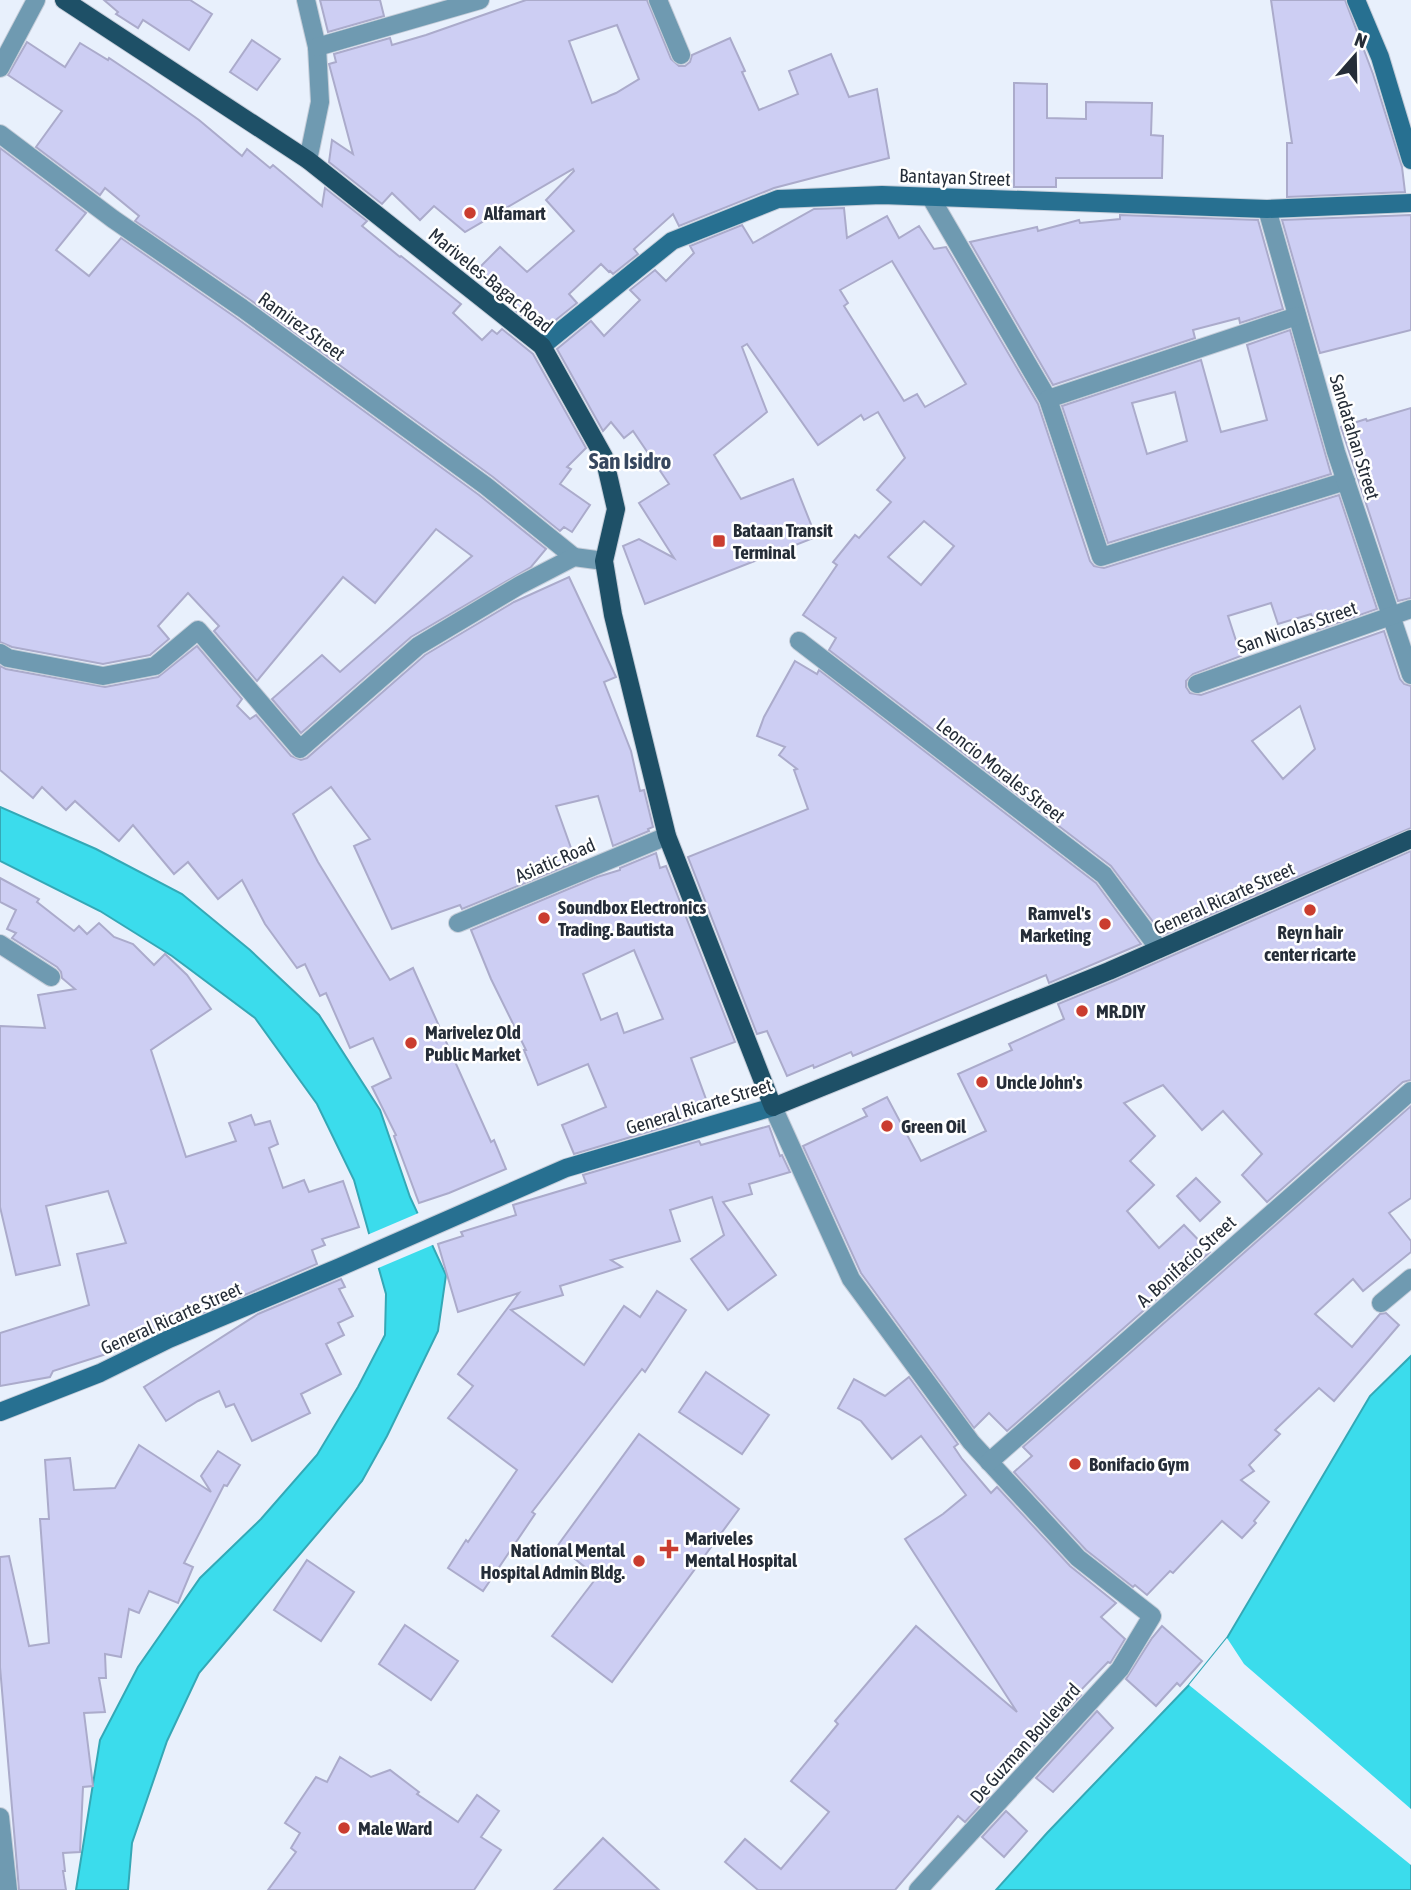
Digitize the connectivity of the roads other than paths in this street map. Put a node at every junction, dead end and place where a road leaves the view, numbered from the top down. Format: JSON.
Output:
{"nodes":[{"id":1,"x":36,"y":0,"type":"edge"},
{"id":2,"x":64,"y":0,"type":"edge"},
{"id":3,"x":306,"y":0,"type":"edge"},
{"id":4,"x":480,"y":0,"type":"edge"},
{"id":5,"x":658,"y":0,"type":"edge"},
{"id":6,"x":1356,"y":0,"type":"edge"},
{"id":7,"x":317,"y":47,"type":"junction"},
{"id":8,"x":681,"y":55,"type":"dead end"},
{"id":9,"x":0,"y":68,"type":"edge"},
{"id":10,"x":0,"y":134,"type":"edge"},
{"id":11,"x":308,"y":160,"type":"junction"},
{"id":12,"x":1411,"y":160,"type":"edge"},
{"id":13,"x":931,"y":198,"type":"junction"},
{"id":14,"x":1411,"y":203,"type":"edge"},
{"id":15,"x":1267,"y":209,"type":"junction"},
{"id":16,"x":1297,"y":316,"type":"junction"},
{"id":17,"x":542,"y":346,"type":"junction"},
{"id":18,"x":1048,"y":399,"type":"junction"},
{"id":19,"x":1346,"y":481,"type":"junction"},
{"id":20,"x":574,"y":557,"type":"junction"},
{"id":21,"x":604,"y":561,"type":"junction"},
{"id":22,"x":1411,"y":609,"type":"edge"},
{"id":23,"x":1391,"y":616,"type":"junction"},
{"id":24,"x":799,"y":641,"type":"dead end"},
{"id":25,"x":0,"y":653,"type":"edge"},
{"id":26,"x":1411,"y":675,"type":"edge"},
{"id":27,"x":1197,"y":684,"type":"dead end"},
{"id":28,"x":667,"y":836,"type":"junction"},
{"id":29,"x":1411,"y":839,"type":"edge"},
{"id":30,"x":458,"y":923,"type":"dead end"},
{"id":31,"x":0,"y":944,"type":"edge"},
{"id":32,"x":1159,"y":949,"type":"junction"},
{"id":33,"x":51,"y":976,"type":"dead end"},
{"id":34,"x":1411,"y":1091,"type":"edge"},
{"id":35,"x":773,"y":1107,"type":"junction"},
{"id":36,"x":1411,"y":1278,"type":"edge"},
{"id":37,"x":1381,"y":1303,"type":"dead end"},
{"id":38,"x":0,"y":1412,"type":"edge"},
{"id":39,"x":989,"y":1462,"type":"junction"},
{"id":40,"x":0,"y":1817,"type":"edge"},
{"id":41,"x":8,"y":1890,"type":"edge"},
{"id":42,"x":918,"y":1890,"type":"edge"}],
"edges":[{"from":1,"to":9,"type":"street"},
{"from":2,"to":11,"type":"main road","name":"Mariveles-Bagac Road"},
{"from":3,"to":7,"type":"street"},
{"from":4,"to":7,"type":"street"},
{"from":5,"to":8,"type":"street"},
{"from":6,"to":12,"type":"street"},
{"from":7,"to":11,"type":"street"},
{"from":10,"to":20,"type":"street","name":"Ramirez Street"},
{"from":11,"to":17,"type":"main road","name":"Mariveles-Bagac Road"},
{"from":13,"to":15,"type":"street","name":"Bantayan Street"},
{"from":13,"to":17,"type":"street","name":"Bantayan Street"},
{"from":13,"to":18,"type":"street"},
{"from":14,"to":15,"type":"street","name":"Bantayan Street"},
{"from":15,"to":16,"type":"street","name":"Sandatahan Street"},
{"from":16,"to":18,"type":"street"},
{"from":16,"to":19,"type":"street","name":"Sandatahan Street"},
{"from":17,"to":21,"type":"main road","name":"Mariveles-Bagac Road"},
{"from":18,"to":19,"type":"street"},
{"from":19,"to":23,"type":"street","name":"Sandatahan Street"},
{"from":20,"to":21,"type":"street"},
{"from":20,"to":25,"type":"street"},
{"from":21,"to":28,"type":"main road","name":"Mariveles-Bagac Road"},
{"from":22,"to":23,"type":"street","name":"San Nicolas Street"},
{"from":23,"to":26,"type":"street","name":"Sandatahan Street"},
{"from":23,"to":27,"type":"street","name":"San Nicolas Street"},
{"from":24,"to":32,"type":"street","name":"Leoncio Morales Street"},
{"from":28,"to":30,"type":"street","name":"Asiatic Road"},
{"from":28,"to":35,"type":"main road","name":"Mariveles-Bagac Road"},
{"from":29,"to":32,"type":"main road","name":"General Ricarte Street"},
{"from":31,"to":33,"type":"street"},
{"from":32,"to":35,"type":"main road","name":"General Ricarte Street"},
{"from":34,"to":39,"type":"street","name":"A. Bonifacio Street"},
{"from":35,"to":38,"type":"street","name":"General Ricarte Street"},
{"from":35,"to":39,"type":"street"},
{"from":36,"to":37,"type":"street"},
{"from":39,"to":42,"type":"street","name":"De Guzman Boulevard"},
{"from":40,"to":41,"type":"street"}]}
